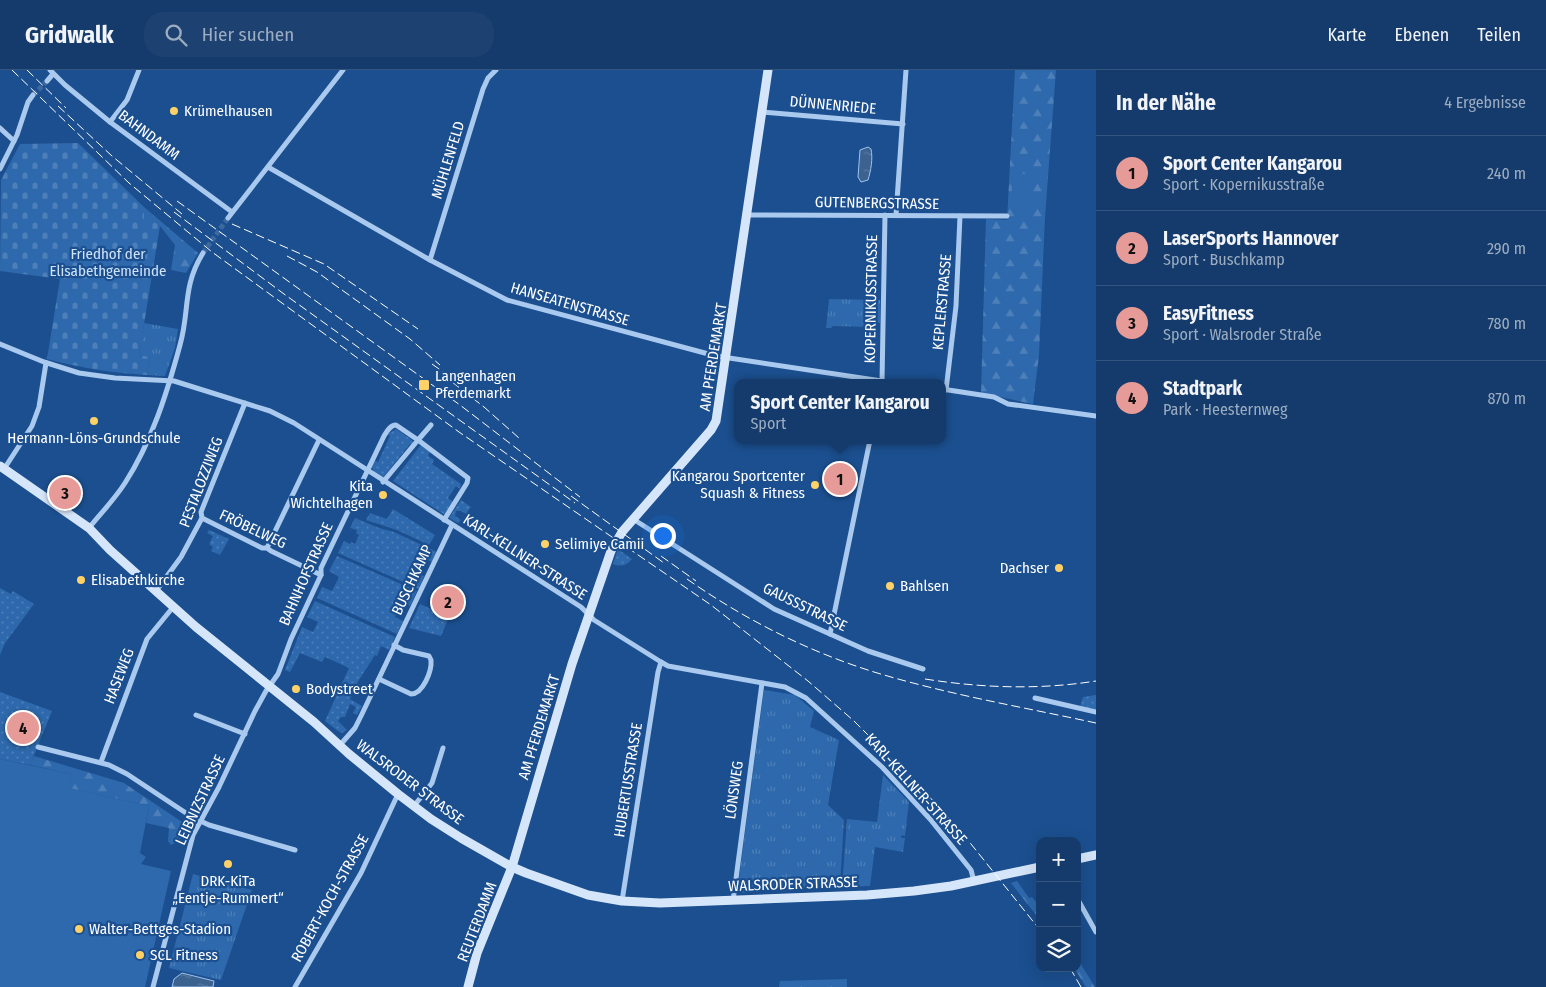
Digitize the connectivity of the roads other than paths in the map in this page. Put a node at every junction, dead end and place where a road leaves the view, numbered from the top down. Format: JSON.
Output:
{"nodes":[{"id":1,"x":139,"y":70,"type":"edge"},
{"id":2,"x":343,"y":70,"type":"edge"},
{"id":3,"x":496,"y":70,"type":"edge"},
{"id":4,"x":768,"y":70,"type":"edge"},
{"id":5,"x":906,"y":70,"type":"edge"},
{"id":6,"x":52,"y":72,"type":"edge"},
{"id":7,"x":47,"y":81,"type":"tunnel mouth"},
{"id":8,"x":33,"y":95,"type":"tunnel mouth"},
{"id":9,"x":762,"y":112,"type":"junction"},
{"id":10,"x":110,"y":122,"type":"junction"},
{"id":11,"x":903,"y":124,"type":"junction"},
{"id":12,"x":0,"y":128,"type":"edge"},
{"id":13,"x":14,"y":141,"type":"junction"},
{"id":14,"x":268,"y":167,"type":"junction"},
{"id":15,"x":0,"y":169,"type":"edge"},
{"id":16,"x":232,"y":212,"type":"junction"},
{"id":17,"x":748,"y":215,"type":"junction"},
{"id":18,"x":885,"y":215,"type":"junction"},
{"id":19,"x":896,"y":216,"type":"junction"},
{"id":20,"x":960,"y":216,"type":"junction"},
{"id":21,"x":1007,"y":216,"type":"dead end"},
{"id":22,"x":228,"y":218,"type":"tunnel mouth"},
{"id":23,"x":203,"y":253,"type":"tunnel mouth"},
{"id":24,"x":430,"y":260,"type":"junction"},
{"id":25,"x":0,"y":344,"type":"edge"},
{"id":26,"x":726,"y":358,"type":"junction"},
{"id":27,"x":46,"y":363,"type":"junction"},
{"id":28,"x":862,"y":379,"type":"edge"},
{"id":29,"x":882,"y":379,"type":"edge"},
{"id":30,"x":945,"y":379,"type":"edge"},
{"id":31,"x":170,"y":380,"type":"junction"},
{"id":32,"x":946,"y":389,"type":"edge"},
{"id":33,"x":246,"y":403,"type":"junction"},
{"id":34,"x":1096,"y":416,"type":"edge"},
{"id":35,"x":431,"y":425,"type":"dead end"},
{"id":36,"x":319,"y":440,"type":"junction"},
{"id":37,"x":418,"y":440,"type":"junction"},
{"id":38,"x":869,"y":444,"type":"edge"},
{"id":39,"x":2,"y":467,"type":"edge"},
{"id":40,"x":367,"y":472,"type":"junction"},
{"id":41,"x":383,"y":482,"type":"junction"},
{"id":42,"x":202,"y":518,"type":"junction"},
{"id":43,"x":633,"y":519,"type":"junction"},
{"id":44,"x":444,"y":520,"type":"junction"},
{"id":45,"x":452,"y":525,"type":"junction"},
{"id":46,"x":89,"y":528,"type":"junction"},
{"id":47,"x":267,"y":548,"type":"junction"},
{"id":48,"x":322,"y":575,"type":"junction"},
{"id":49,"x":156,"y":591,"type":"junction"},
{"id":50,"x":174,"y":606,"type":"junction"},
{"id":51,"x":588,"y":614,"type":"junction"},
{"id":52,"x":830,"y":634,"type":"junction"},
{"id":53,"x":394,"y":646,"type":"junction"},
{"id":54,"x":661,"y":662,"type":"junction"},
{"id":55,"x":923,"y":669,"type":"dead end"},
{"id":56,"x":379,"y":679,"type":"junction"},
{"id":57,"x":762,"y":683,"type":"junction"},
{"id":58,"x":270,"y":687,"type":"junction"},
{"id":59,"x":1036,"y":698,"type":"dead end"},
{"id":60,"x":1096,"y":712,"type":"edge"},
{"id":61,"x":196,"y":715,"type":"dead end"},
{"id":62,"x":245,"y":734,"type":"junction"},
{"id":63,"x":340,"y":745,"type":"junction"},
{"id":64,"x":38,"y":747,"type":"dead end"},
{"id":65,"x":443,"y":748,"type":"dead end"},
{"id":66,"x":101,"y":762,"type":"junction"},
{"id":67,"x":398,"y":794,"type":"junction"},
{"id":68,"x":414,"y":806,"type":"junction"},
{"id":69,"x":200,"y":821,"type":"junction"},
{"id":70,"x":295,"y":850,"type":"dead end"},
{"id":71,"x":1096,"y":856,"type":"edge"},
{"id":72,"x":1081,"y":859,"type":"edge"},
{"id":73,"x":512,"y":867,"type":"junction"},
{"id":74,"x":1036,"y":868,"type":"edge"},
{"id":75,"x":974,"y":881,"type":"junction"},
{"id":76,"x":733,"y":900,"type":"junction"},
{"id":77,"x":622,"y":901,"type":"junction"},
{"id":78,"x":1081,"y":905,"type":"edge"},
{"id":79,"x":1096,"y":932,"type":"edge"},
{"id":80,"x":153,"y":987,"type":"edge"},
{"id":81,"x":295,"y":987,"type":"edge"},
{"id":82,"x":468,"y":987,"type":"edge"}],
"edges":[{"from":1,"to":10,"type":"street"},
{"from":2,"to":14,"type":"street"},
{"from":3,"to":24,"type":"street","name":"MÜHLENFELD"},
{"from":4,"to":9,"type":"street","name":"AM PFERDEMARKT"},
{"from":5,"to":11,"type":"street"},
{"from":6,"to":7,"type":"street"},
{"from":6,"to":10,"type":"street","name":"BAHNDAMM"},
{"from":8,"to":13,"type":"street"},
{"from":9,"to":11,"type":"street","name":"DÜNNENRIEDE"},
{"from":9,"to":17,"type":"street","name":"AM PFERDEMARKT"},
{"from":10,"to":16,"type":"street","name":"BAHNDAMM"},
{"from":11,"to":19,"type":"street"},
{"from":12,"to":13,"type":"street"},
{"from":13,"to":15,"type":"street"},
{"from":14,"to":16,"type":"street"},
{"from":14,"to":24,"type":"street","name":"HANSEATENSTRASSE"},
{"from":16,"to":22,"type":"street"},
{"from":17,"to":18,"type":"street","name":"GUTENBERGSTRASSE"},
{"from":17,"to":26,"type":"street","name":"AM PFERDEMARKT"},
{"from":18,"to":19,"type":"street","name":"GUTENBERGSTRASSE"},
{"from":18,"to":29,"type":"street","name":"KOPERNIKUSSTRASSE"},
{"from":19,"to":20,"type":"street","name":"GUTENBERGSTRASSE"},
{"from":20,"to":21,"type":"street","name":"GUTENBERGSTRASSE"},
{"from":20,"to":30,"type":"street","name":"KEPLERSTRASSE"},
{"from":23,"to":31,"type":"street"},
{"from":24,"to":26,"type":"street","name":"HANSEATENSTRASSE"},
{"from":25,"to":27,"type":"street","name":"KARL-KELLNER-STRASSE"},
{"from":26,"to":28,"type":"street","name":"HANSEATENSTRASSE"},
{"from":26,"to":43,"type":"street","name":"AM PFERDEMARKT"},
{"from":27,"to":31,"type":"street","name":"KARL-KELLNER-STRASSE"},
{"from":27,"to":39,"type":"street"},
{"from":31,"to":33,"type":"street","name":"KARL-KELLNER-STRASSE"},
{"from":31,"to":46,"type":"street"},
{"from":32,"to":34,"type":"street"},
{"from":33,"to":36,"type":"street","name":"KARL-KELLNER-STRASSE"},
{"from":33,"to":42,"type":"street","name":"PESTALOZZIWEG"},
{"from":35,"to":37,"type":"street"},
{"from":36,"to":40,"type":"street","name":"KARL-KELLNER-STRASSE"},
{"from":36,"to":47,"type":"street"},
{"from":37,"to":40,"type":"street","name":"BAHNHOFSTRASSE"},
{"from":37,"to":41,"type":"street"},
{"from":37,"to":44,"type":"street"},
{"from":38,"to":52,"type":"street"},
{"from":39,"to":46,"type":"street","name":"WALSRODER STRASSE"},
{"from":40,"to":41,"type":"street","name":"KARL-KELLNER-STRASSE"},
{"from":40,"to":48,"type":"street","name":"BAHNHOFSTRASSE"},
{"from":41,"to":44,"type":"street","name":"KARL-KELLNER-STRASSE"},
{"from":42,"to":47,"type":"street","name":"FRÖBELWEG"},
{"from":42,"to":49,"type":"street","name":"PESTALOZZIWEG"},
{"from":43,"to":51,"type":"street","name":"AM PFERDEMARKT"},
{"from":43,"to":52,"type":"street","name":"GAUSSSTRASSE"},
{"from":44,"to":45,"type":"street","name":"KARL-KELLNER-STRASSE"},
{"from":45,"to":51,"type":"street","name":"KARL-KELLNER-STRASSE"},
{"from":45,"to":53,"type":"street","name":"BUSCHKAMP"},
{"from":46,"to":49,"type":"street","name":"WALSRODER STRASSE"},
{"from":47,"to":48,"type":"street","name":"FRÖBELWEG"},
{"from":48,"to":58,"type":"street","name":"BAHNHOFSTRASSE"},
{"from":49,"to":50,"type":"street","name":"WALSRODER STRASSE"},
{"from":50,"to":58,"type":"street","name":"WALSRODER STRASSE"},
{"from":50,"to":66,"type":"street","name":"HASEWEG"},
{"from":51,"to":54,"type":"street","name":"KARL-KELLNER-STRASSE"},
{"from":51,"to":73,"type":"street","name":"AM PFERDEMARKT"},
{"from":52,"to":55,"type":"street","name":"GAUSSSTRASSE"},
{"from":53,"to":56,"type":"street","name":"BUSCHKAMP"},
{"from":53,"to":56,"type":"street"},
{"from":54,"to":57,"type":"street","name":"KARL-KELLNER-STRASSE"},
{"from":54,"to":77,"type":"street","name":"HUBERTUSSTRASSE"},
{"from":56,"to":63,"type":"street","name":"BUSCHKAMP"},
{"from":57,"to":75,"type":"street","name":"KARL-KELLNER-STRASSE"},
{"from":57,"to":76,"type":"street","name":"LÖNSWEG"},
{"from":58,"to":62,"type":"street","name":"LEIBNIZSTRASSE"},
{"from":58,"to":63,"type":"street","name":"WALSRODER STRASSE"},
{"from":59,"to":60,"type":"street"},
{"from":61,"to":62,"type":"street"},
{"from":62,"to":69,"type":"street","name":"LEIBNIZSTRASSE"},
{"from":63,"to":67,"type":"street","name":"WALSRODER STRASSE"},
{"from":64,"to":66,"type":"street"},
{"from":65,"to":68,"type":"street"},
{"from":66,"to":69,"type":"street"},
{"from":67,"to":68,"type":"street","name":"WALSRODER STRASSE"},
{"from":67,"to":81,"type":"street","name":"ROBERT-KOCH-STRASSE"},
{"from":68,"to":73,"type":"street","name":"WALSRODER STRASSE"},
{"from":69,"to":70,"type":"street"},
{"from":69,"to":80,"type":"street","name":"LEIBNIZSTRASSE"},
{"from":71,"to":72,"type":"street"},
{"from":73,"to":77,"type":"street","name":"WALSRODER STRASSE"},
{"from":73,"to":82,"type":"street","name":"REUTERDAMM"},
{"from":74,"to":75,"type":"street","name":"WALSRODER STRASSE"},
{"from":75,"to":76,"type":"street","name":"WALSRODER STRASSE"},
{"from":76,"to":77,"type":"street","name":"WALSRODER STRASSE"},
{"from":78,"to":79,"type":"street"}]}
